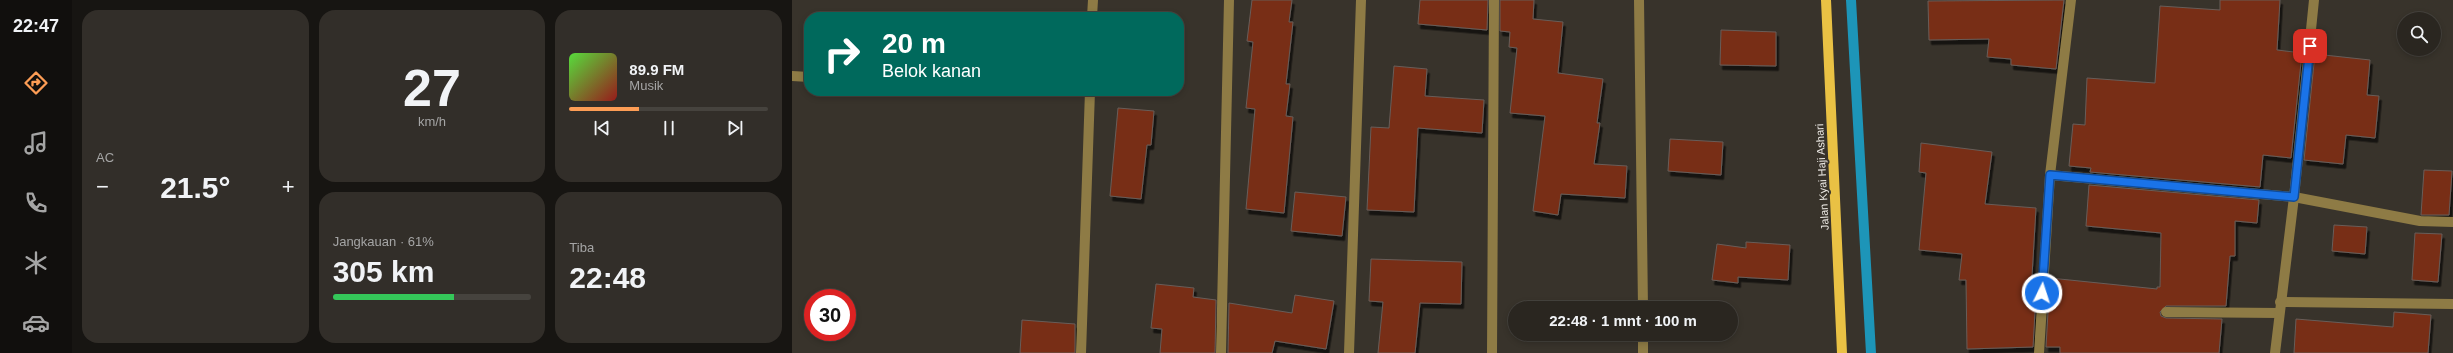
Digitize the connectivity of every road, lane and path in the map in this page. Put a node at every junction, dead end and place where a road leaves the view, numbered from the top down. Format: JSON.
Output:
{"nodes":[{"id":1,"x":1093,"y":0,"type":"edge"},
{"id":2,"x":1229,"y":0,"type":"edge"},
{"id":3,"x":1361,"y":0,"type":"edge"},
{"id":4,"x":1494,"y":0,"type":"edge"},
{"id":5,"x":1639,"y":0,"type":"edge"},
{"id":6,"x":1826,"y":0,"type":"edge"},
{"id":7,"x":2071,"y":0,"type":"edge"},
{"id":8,"x":2314,"y":0,"type":"edge"},
{"id":9,"x":1092,"y":12,"type":"edge"},
{"id":10,"x":792,"y":76,"type":"edge"},
{"id":11,"x":804,"y":77,"type":"edge"},
{"id":12,"x":1090,"y":96,"type":"edge"},
{"id":13,"x":2050,"y":175,"type":"junction"},
{"id":14,"x":2294,"y":197,"type":"junction"},
{"id":15,"x":2453,"y":222,"type":"edge"},
{"id":16,"x":1643,"y":301,"type":"edge"},
{"id":17,"x":2280,"y":302,"type":"junction"},
{"id":18,"x":2453,"y":304,"type":"edge"},
{"id":19,"x":2166,"y":312,"type":"dead end"},
{"id":20,"x":2280,"y":313,"type":"junction"},
{"id":21,"x":1643,"y":341,"type":"edge"},
{"id":22,"x":1081,"y":353,"type":"edge"},
{"id":23,"x":1220,"y":353,"type":"edge"},
{"id":24,"x":1349,"y":353,"type":"edge"},
{"id":25,"x":1492,"y":353,"type":"edge"},
{"id":26,"x":1643,"y":353,"type":"edge"},
{"id":27,"x":1842,"y":353,"type":"edge"},
{"id":28,"x":2039,"y":353,"type":"edge"},
{"id":29,"x":2275,"y":353,"type":"edge"}],
"edges":[{"from":1,"to":9,"type":"street"},
{"from":2,"to":23,"type":"street"},
{"from":3,"to":24,"type":"street"},
{"from":4,"to":25,"type":"street"},
{"from":5,"to":16,"type":"street"},
{"from":6,"to":27,"type":"main road","name":"Jalan Kyai Haji Ashari"},
{"from":7,"to":13,"type":"street"},
{"from":8,"to":14,"type":"street"},
{"from":10,"to":11,"type":"street"},
{"from":12,"to":22,"type":"street"},
{"from":13,"to":14,"type":"street"},
{"from":13,"to":28,"type":"street"},
{"from":14,"to":15,"type":"street"},
{"from":14,"to":17,"type":"street"},
{"from":17,"to":18,"type":"street"},
{"from":17,"to":20,"type":"street"},
{"from":19,"to":20,"type":"street"},
{"from":20,"to":29,"type":"street"},
{"from":21,"to":26,"type":"street"}]}
